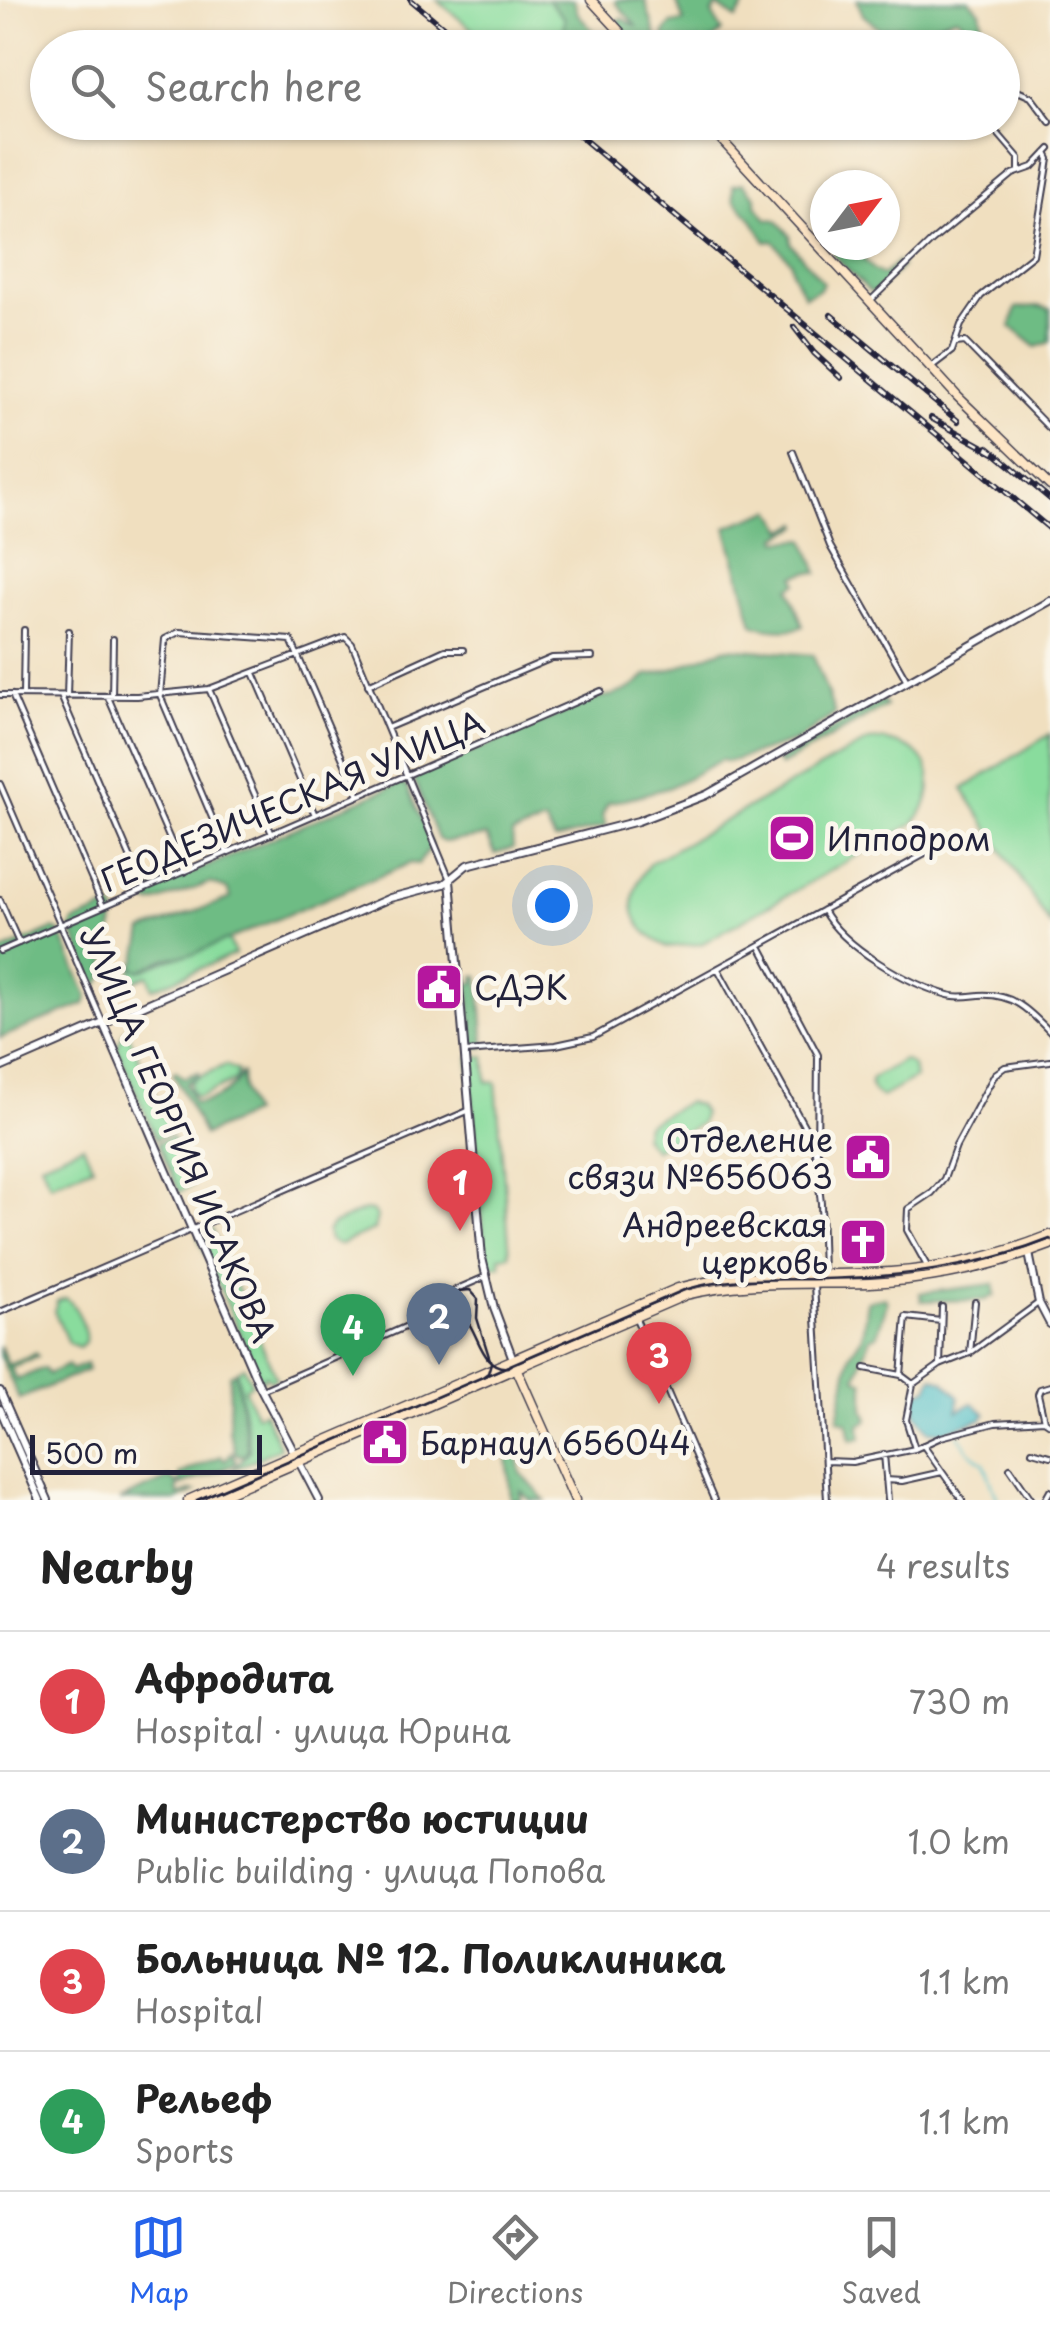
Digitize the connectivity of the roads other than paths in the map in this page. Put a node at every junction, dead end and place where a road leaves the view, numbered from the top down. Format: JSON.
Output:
{"nodes":[{"id":1,"x":591,"y":0,"type":"edge"},
{"id":2,"x":618,"y":30,"type":"edge"},
{"id":3,"x":1020,"y":92,"type":"edge"},
{"id":4,"x":1050,"y":122,"type":"edge"},
{"id":5,"x":722,"y":140,"type":"edge"},
{"id":6,"x":1003,"y":140,"type":"edge"},
{"id":7,"x":1048,"y":151,"type":"edge"},
{"id":8,"x":1019,"y":170,"type":"junction"},
{"id":9,"x":870,"y":301,"type":"junction"},
{"id":10,"x":956,"y":342,"type":"junction"},
{"id":11,"x":930,"y":368,"type":"junction"},
{"id":12,"x":1050,"y":429,"type":"edge"},
{"id":13,"x":793,"y":452,"type":"dead end"},
{"id":14,"x":1050,"y":486,"type":"edge"},
{"id":15,"x":1050,"y":601,"type":"edge"},
{"id":16,"x":24,"y":630,"type":"dead end"},
{"id":17,"x":69,"y":631,"type":"dead end"},
{"id":18,"x":113,"y":639,"type":"dead end"},
{"id":19,"x":464,"y":650,"type":"dead end"},
{"id":20,"x":298,"y":654,"type":"junction"},
{"id":21,"x":592,"y":656,"type":"dead end"},
{"id":22,"x":254,"y":672,"type":"junction"},
{"id":23,"x":368,"y":684,"type":"junction"},
{"id":24,"x":908,"y":684,"type":"junction"},
{"id":25,"x":210,"y":690,"type":"junction"},
{"id":26,"x":601,"y":692,"type":"dead end"},
{"id":27,"x":0,"y":695,"type":"edge"},
{"id":28,"x":12,"y":695,"type":"junction"},
{"id":29,"x":23,"y":695,"type":"junction"},
{"id":30,"x":160,"y":695,"type":"junction"},
{"id":31,"x":64,"y":696,"type":"junction"},
{"id":32,"x":110,"y":697,"type":"junction"},
{"id":33,"x":387,"y":728,"type":"junction"},
{"id":34,"x":406,"y":776,"type":"junction"},
{"id":35,"x":0,"y":784,"type":"edge"},
{"id":36,"x":359,"y":796,"type":"junction"},
{"id":37,"x":315,"y":815,"type":"junction"},
{"id":38,"x":272,"y":834,"type":"junction"},
{"id":39,"x":945,"y":843,"type":"dead end"},
{"id":40,"x":228,"y":853,"type":"junction"},
{"id":41,"x":184,"y":872,"type":"junction"},
{"id":42,"x":450,"y":880,"type":"junction"},
{"id":43,"x":144,"y":889,"type":"junction"},
{"id":44,"x":0,"y":900,"type":"edge"},
{"id":45,"x":103,"y":906,"type":"junction"},
{"id":46,"x":824,"y":910,"type":"junction"},
{"id":47,"x":62,"y":924,"type":"junction"},
{"id":48,"x":18,"y":943,"type":"junction"},
{"id":49,"x":760,"y":946,"type":"junction"},
{"id":50,"x":0,"y":951,"type":"edge"},
{"id":51,"x":718,"y":969,"type":"junction"},
{"id":52,"x":103,"y":1023,"type":"junction"},
{"id":53,"x":1050,"y":1032,"type":"edge"},
{"id":54,"x":465,"y":1052,"type":"junction"},
{"id":55,"x":1050,"y":1061,"type":"edge"},
{"id":56,"x":0,"y":1068,"type":"edge"},
{"id":57,"x":470,"y":1110,"type":"junction"},
{"id":58,"x":817,"y":1158,"type":"junction"},
{"id":59,"x":192,"y":1229,"type":"junction"},
{"id":60,"x":1050,"y":1235,"type":"edge"},
{"id":61,"x":1050,"y":1245,"type":"edge"},
{"id":62,"x":1029,"y":1253,"type":"junction"},
{"id":63,"x":979,"y":1262,"type":"junction"},
{"id":64,"x":928,"y":1268,"type":"junction"},
{"id":65,"x":823,"y":1275,"type":"junction"},
{"id":66,"x":485,"y":1277,"type":"junction"},
{"id":67,"x":814,"y":1284,"type":"junction"},
{"id":68,"x":975,"y":1302,"type":"dead end"},
{"id":69,"x":1038,"y":1303,"type":"junction"},
{"id":70,"x":942,"y":1307,"type":"dead end"},
{"id":71,"x":0,"y":1312,"type":"edge"},
{"id":72,"x":633,"y":1312,"type":"junction"},
{"id":73,"x":941,"y":1321,"type":"junction"},
{"id":74,"x":1050,"y":1324,"type":"edge"},
{"id":75,"x":970,"y":1353,"type":"junction"},
{"id":76,"x":514,"y":1363,"type":"junction"},
{"id":77,"x":940,"y":1365,"type":"junction"},
{"id":78,"x":865,"y":1368,"type":"dead end"},
{"id":79,"x":901,"y":1374,"type":"junction"},
{"id":80,"x":913,"y":1384,"type":"junction"},
{"id":81,"x":1050,"y":1386,"type":"edge"},
{"id":82,"x":262,"y":1390,"type":"junction"},
{"id":83,"x":0,"y":1392,"type":"edge"},
{"id":84,"x":0,"y":1409,"type":"edge"},
{"id":85,"x":1044,"y":1420,"type":"junction"},
{"id":86,"x":1050,"y":1424,"type":"edge"},
{"id":87,"x":18,"y":1441,"type":"junction"},
{"id":88,"x":923,"y":1445,"type":"junction"},
{"id":89,"x":915,"y":1448,"type":"junction"},
{"id":90,"x":1032,"y":1451,"type":"dead end"},
{"id":91,"x":884,"y":1454,"type":"junction"},
{"id":92,"x":1050,"y":1456,"type":"edge"},
{"id":93,"x":298,"y":1457,"type":"junction"},
{"id":94,"x":826,"y":1461,"type":"junction"},
{"id":95,"x":1010,"y":1468,"type":"dead end"},
{"id":96,"x":942,"y":1472,"type":"junction"},
{"id":97,"x":32,"y":1474,"type":"junction"},
{"id":98,"x":886,"y":1480,"type":"junction"},
{"id":99,"x":1050,"y":1491,"type":"edge"},
{"id":100,"x":40,"y":1500,"type":"edge"},
{"id":101,"x":48,"y":1500,"type":"edge"},
{"id":102,"x":188,"y":1500,"type":"edge"},
{"id":103,"x":211,"y":1500,"type":"edge"},
{"id":104,"x":319,"y":1500,"type":"edge"},
{"id":105,"x":575,"y":1500,"type":"edge"},
{"id":106,"x":714,"y":1500,"type":"edge"},
{"id":107,"x":827,"y":1500,"type":"edge"},
{"id":108,"x":888,"y":1500,"type":"edge"},
{"id":109,"x":962,"y":1500,"type":"edge"},
{"id":110,"x":1032,"y":1500,"type":"edge"},
{"id":111,"x":1044,"y":1500,"type":"edge"}],
"edges":[{"from":1,"to":2,"type":"main road"},
{"from":3,"to":4,"type":"street"},
{"from":5,"to":9,"type":"main road"},
{"from":6,"to":8,"type":"street"},
{"from":7,"to":8,"type":"street"},
{"from":7,"to":10,"type":"street"},
{"from":8,"to":9,"type":"street"},
{"from":9,"to":11,"type":"main road"},
{"from":10,"to":11,"type":"street"},
{"from":10,"to":12,"type":"street"},
{"from":11,"to":14,"type":"main road"},
{"from":13,"to":24,"type":"street"},
{"from":15,"to":24,"type":"street"},
{"from":16,"to":29,"type":"street"},
{"from":17,"to":31,"type":"street"},
{"from":18,"to":32,"type":"street"},
{"from":19,"to":23,"type":"street"},
{"from":20,"to":22,"type":"street"},
{"from":20,"to":23,"type":"street"},
{"from":20,"to":30,"type":"street"},
{"from":20,"to":36,"type":"street"},
{"from":21,"to":33,"type":"street"},
{"from":22,"to":25,"type":"street"},
{"from":22,"to":37,"type":"street"},
{"from":23,"to":33,"type":"street"},
{"from":24,"to":42,"type":"street"},
{"from":25,"to":30,"type":"street"},
{"from":25,"to":38,"type":"street"},
{"from":26,"to":34,"type":"street","name":"ГЕОДЕЗИЧЕСКАЯ УЛИЦА"},
{"from":27,"to":28,"type":"street"},
{"from":28,"to":29,"type":"street"},
{"from":28,"to":45,"type":"street"},
{"from":29,"to":31,"type":"street"},
{"from":30,"to":32,"type":"street"},
{"from":30,"to":40,"type":"street"},
{"from":31,"to":32,"type":"street"},
{"from":31,"to":43,"type":"street"},
{"from":32,"to":41,"type":"street"},
{"from":33,"to":34,"type":"street"},
{"from":34,"to":36,"type":"street","name":"ГЕОДЕЗИЧЕСКАЯ УЛИЦА"},
{"from":34,"to":42,"type":"street"},
{"from":35,"to":47,"type":"street","name":"УЛИЦА ГЕОРГИЯ ИСАКОВА"},
{"from":36,"to":37,"type":"street","name":"ГЕОДЕЗИЧЕСКАЯ УЛИЦА"},
{"from":37,"to":38,"type":"street","name":"ГЕОДЕЗИЧЕСКАЯ УЛИЦА"},
{"from":38,"to":40,"type":"street","name":"ГЕОДЕЗИЧЕСКАЯ УЛИЦА"},
{"from":39,"to":46,"type":"street"},
{"from":40,"to":41,"type":"street","name":"ГЕОДЕЗИЧЕСКАЯ УЛИЦА"},
{"from":41,"to":43,"type":"street","name":"ГЕОДЕЗИЧЕСКАЯ УЛИЦА"},
{"from":42,"to":52,"type":"street"},
{"from":42,"to":54,"type":"street"},
{"from":43,"to":45,"type":"street","name":"ГЕОДЕЗИЧЕСКАЯ УЛИЦА"},
{"from":44,"to":48,"type":"street"},
{"from":45,"to":47,"type":"street","name":"ГЕОДЕЗИЧЕСКАЯ УЛИЦА"},
{"from":46,"to":49,"type":"street"},
{"from":46,"to":53,"type":"street"},
{"from":47,"to":48,"type":"street","name":"ГЕОДЕЗИЧЕСКАЯ УЛИЦА"},
{"from":47,"to":52,"type":"street","name":"УЛИЦА ГЕОРГИЯ ИСАКОВА"},
{"from":48,"to":50,"type":"street","name":"ГЕОДЕЗИЧЕСКАЯ УЛИЦА"},
{"from":49,"to":51,"type":"street"},
{"from":49,"to":58,"type":"street"},
{"from":51,"to":54,"type":"street"},
{"from":51,"to":58,"type":"street"},
{"from":52,"to":56,"type":"street"},
{"from":52,"to":59,"type":"street","name":"УЛИЦА ГЕОРГИЯ ИСАКОВА"},
{"from":54,"to":57,"type":"street"},
{"from":55,"to":64,"type":"street"},
{"from":57,"to":59,"type":"street"},
{"from":57,"to":66,"type":"street"},
{"from":58,"to":65,"type":"street"},
{"from":59,"to":71,"type":"street"},
{"from":59,"to":82,"type":"street","name":"УЛИЦА ГЕОРГИЯ ИСАКОВА"},
{"from":60,"to":63,"type":"main road"},
{"from":61,"to":62,"type":"main road"},
{"from":62,"to":63,"type":"main road"},
{"from":62,"to":69,"type":"street"},
{"from":63,"to":64,"type":"main road"},
{"from":63,"to":67,"type":"main road"},
{"from":64,"to":65,"type":"main road"},
{"from":65,"to":67,"type":"street"},
{"from":65,"to":72,"type":"main road"},
{"from":66,"to":76,"type":"street"},
{"from":66,"to":82,"type":"street"},
{"from":67,"to":72,"type":"main road"},
{"from":67,"to":94,"type":"street"},
{"from":68,"to":75,"type":"street"},
{"from":69,"to":74,"type":"street"},
{"from":69,"to":75,"type":"street"},
{"from":70,"to":73,"type":"street"},
{"from":72,"to":76,"type":"main road"},
{"from":72,"to":106,"type":"street"},
{"from":73,"to":77,"type":"street"},
{"from":73,"to":79,"type":"street"},
{"from":75,"to":77,"type":"street"},
{"from":76,"to":93,"type":"main road"},
{"from":76,"to":105,"type":"main road"},
{"from":77,"to":80,"type":"street"},
{"from":78,"to":79,"type":"street"},
{"from":79,"to":80,"type":"street"},
{"from":80,"to":89,"type":"street"},
{"from":81,"to":85,"type":"street"},
{"from":82,"to":93,"type":"street","name":"УЛИЦА ГЕОРГИЯ ИСАКОВА"},
{"from":83,"to":87,"type":"street"},
{"from":84,"to":87,"type":"street"},
{"from":85,"to":86,"type":"street"},
{"from":85,"to":88,"type":"street"},
{"from":87,"to":97,"type":"street"},
{"from":88,"to":89,"type":"street"},
{"from":88,"to":96,"type":"street"},
{"from":89,"to":91,"type":"street"},
{"from":90,"to":92,"type":"street"},
{"from":91,"to":94,"type":"street"},
{"from":91,"to":98,"type":"street"},
{"from":93,"to":102,"type":"main road"},
{"from":93,"to":103,"type":"main road"},
{"from":93,"to":104,"type":"street","name":"УЛИЦА ГЕОРГИЯ ИСАКОВА"},
{"from":94,"to":107,"type":"street"},
{"from":95,"to":110,"type":"street"},
{"from":96,"to":98,"type":"street"},
{"from":96,"to":109,"type":"street"},
{"from":97,"to":100,"type":"street"},
{"from":97,"to":101,"type":"street"},
{"from":98,"to":108,"type":"street"},
{"from":99,"to":111,"type":"street"}]}
